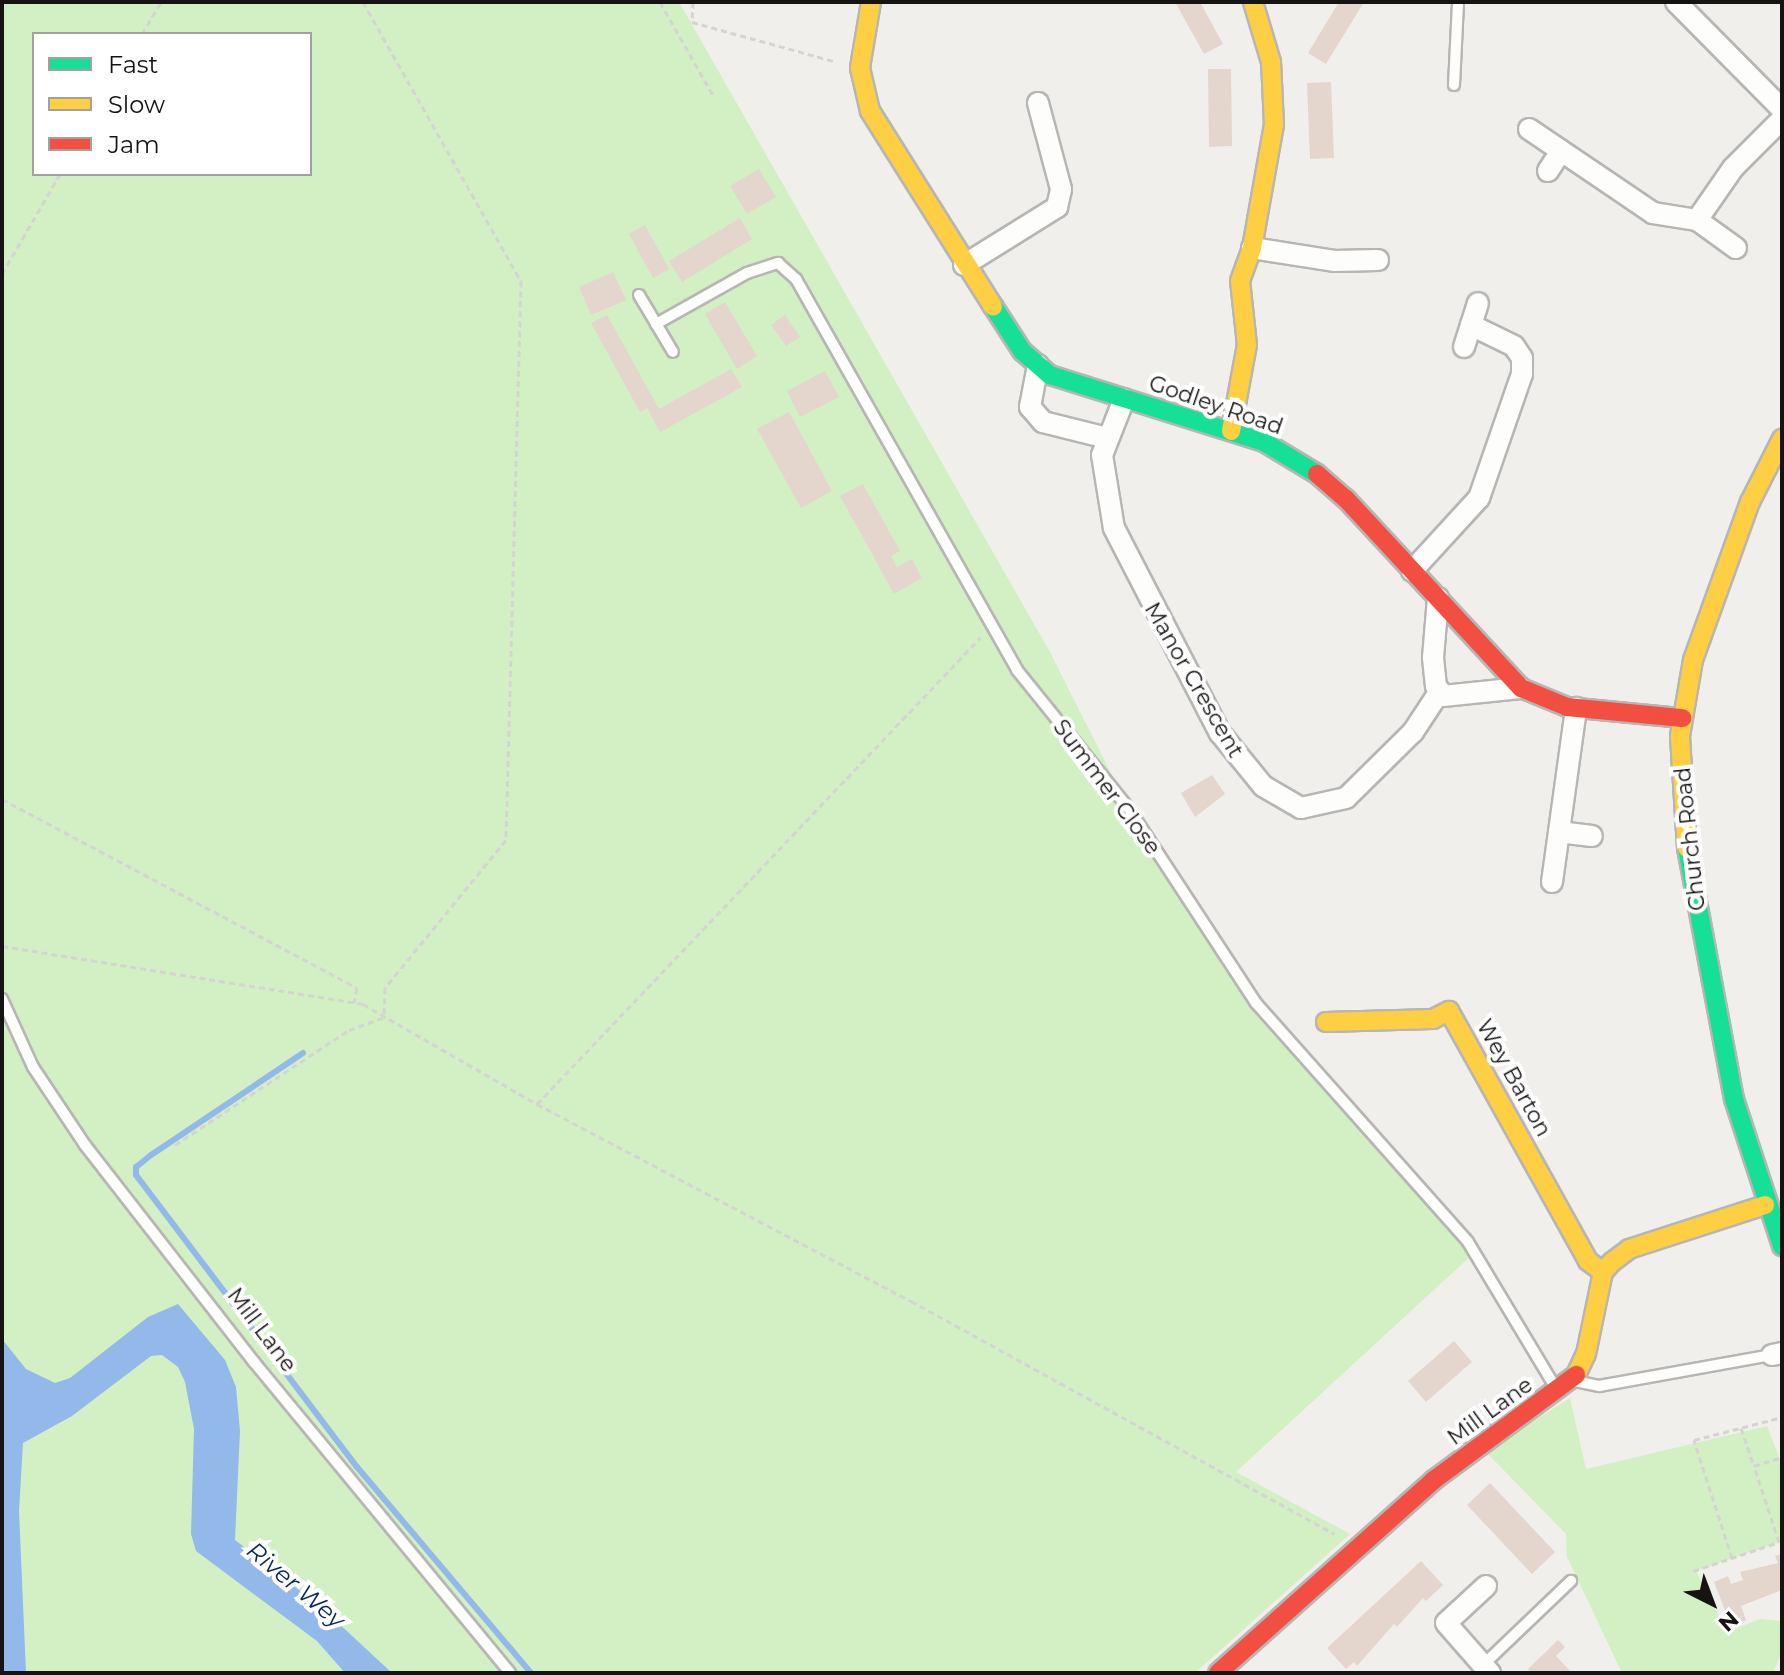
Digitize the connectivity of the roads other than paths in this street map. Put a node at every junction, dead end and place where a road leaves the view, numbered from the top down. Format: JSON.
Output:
{"nodes":[{"id":1,"x":871,"y":2,"type":"edge"},
{"id":2,"x":1253,"y":2,"type":"edge"},
{"id":3,"x":1458,"y":2,"type":"edge"},
{"id":4,"x":1676,"y":2,"type":"edge"},
{"id":5,"x":1454,"y":85,"type":"dead end"},
{"id":6,"x":1782,"y":109,"type":"edge"},
{"id":7,"x":1782,"y":119,"type":"edge"},
{"id":8,"x":1023,"y":129,"type":"dead end"},
{"id":9,"x":1529,"y":129,"type":"dead end"},
{"id":10,"x":1561,"y":151,"type":"junction"},
{"id":11,"x":1548,"y":171,"type":"dead end"},
{"id":12,"x":1697,"y":220,"type":"junction"},
{"id":13,"x":1252,"y":248,"type":"junction"},
{"id":14,"x":1736,"y":248,"type":"dead end"},
{"id":15,"x":1378,"y":260,"type":"dead end"},
{"id":16,"x":964,"y":265,"type":"junction"},
{"id":17,"x":639,"y":295,"type":"dead end"},
{"id":18,"x":1478,"y":303,"type":"dead end"},
{"id":19,"x":656,"y":324,"type":"junction"},
{"id":20,"x":1471,"y":325,"type":"junction"},
{"id":21,"x":1464,"y":347,"type":"dead end"},
{"id":22,"x":673,"y":352,"type":"dead end"},
{"id":23,"x":1038,"y":365,"type":"junction"},
{"id":24,"x":1124,"y":399,"type":"junction"},
{"id":25,"x":1231,"y":431,"type":"junction"},
{"id":26,"x":1107,"y":438,"type":"junction"},
{"id":27,"x":1782,"y":439,"type":"edge"},
{"id":28,"x":1412,"y":571,"type":"junction"},
{"id":29,"x":1438,"y":598,"type":"junction"},
{"id":30,"x":1521,"y":688,"type":"junction"},
{"id":31,"x":1440,"y":691,"type":"junction"},
{"id":32,"x":1576,"y":708,"type":"junction"},
{"id":33,"x":1682,"y":718,"type":"junction"},
{"id":34,"x":1559,"y":832,"type":"junction"},
{"id":35,"x":1592,"y":836,"type":"dead end"},
{"id":36,"x":1552,"y":882,"type":"dead end"},
{"id":37,"x":2,"y":999,"type":"edge"},
{"id":38,"x":1326,"y":1022,"type":"dead end"},
{"id":39,"x":1765,"y":1205,"type":"junction"},
{"id":40,"x":1782,"y":1246,"type":"edge"},
{"id":41,"x":1603,"y":1272,"type":"junction"},
{"id":42,"x":1777,"y":1354,"type":"edge"},
{"id":43,"x":1566,"y":1386,"type":"junction"},
{"id":44,"x":1571,"y":1581,"type":"dead end"},
{"id":45,"x":1486,"y":1586,"type":"dead end"},
{"id":46,"x":1486,"y":1669,"type":"edge"},
{"id":47,"x":510,"y":1673,"type":"edge"},
{"id":48,"x":1218,"y":1673,"type":"edge"}],
"edges":[{"from":1,"to":16,"type":"street","name":"Godley Road"},
{"from":2,"to":13,"type":"street"},
{"from":3,"to":5,"type":"lane"},
{"from":4,"to":6,"type":"street"},
{"from":7,"to":12,"type":"street"},
{"from":8,"to":16,"type":"street"},
{"from":9,"to":10,"type":"street"},
{"from":10,"to":11,"type":"street"},
{"from":10,"to":12,"type":"street"},
{"from":12,"to":14,"type":"street"},
{"from":13,"to":15,"type":"street"},
{"from":13,"to":25,"type":"street"},
{"from":16,"to":23,"type":"street","name":"Godley Road"},
{"from":17,"to":19,"type":"lane"},
{"from":18,"to":20,"type":"street"},
{"from":19,"to":22,"type":"lane"},
{"from":19,"to":43,"type":"lane","name":"Summer Close"},
{"from":20,"to":21,"type":"street"},
{"from":20,"to":28,"type":"street"},
{"from":23,"to":24,"type":"street","name":"Godley Road"},
{"from":23,"to":26,"type":"street"},
{"from":24,"to":25,"type":"street","name":"Godley Road"},
{"from":24,"to":26,"type":"street","name":"Manor Crescent"},
{"from":25,"to":28,"type":"street","name":"Godley Road"},
{"from":26,"to":31,"type":"street","name":"Manor Crescent"},
{"from":27,"to":33,"type":"street","name":"Church Road"},
{"from":28,"to":29,"type":"street","name":"Godley Road"},
{"from":29,"to":30,"type":"street","name":"Godley Road"},
{"from":29,"to":31,"type":"street"},
{"from":30,"to":31,"type":"street"},
{"from":30,"to":32,"type":"street","name":"Godley Road"},
{"from":32,"to":33,"type":"street","name":"Godley Road"},
{"from":32,"to":34,"type":"street"},
{"from":33,"to":39,"type":"street","name":"Church Road"},
{"from":34,"to":35,"type":"street"},
{"from":34,"to":36,"type":"street"},
{"from":37,"to":47,"type":"lane","name":"Mill Lane"},
{"from":38,"to":41,"type":"street","name":"Wey Barton"},
{"from":39,"to":40,"type":"street","name":"Church Road"},
{"from":39,"to":41,"type":"street"},
{"from":41,"to":43,"type":"street"},
{"from":42,"to":43,"type":"lane"},
{"from":43,"to":48,"type":"street","name":"Mill Lane"},
{"from":44,"to":46,"type":"lane"},
{"from":45,"to":46,"type":"street"}]}
